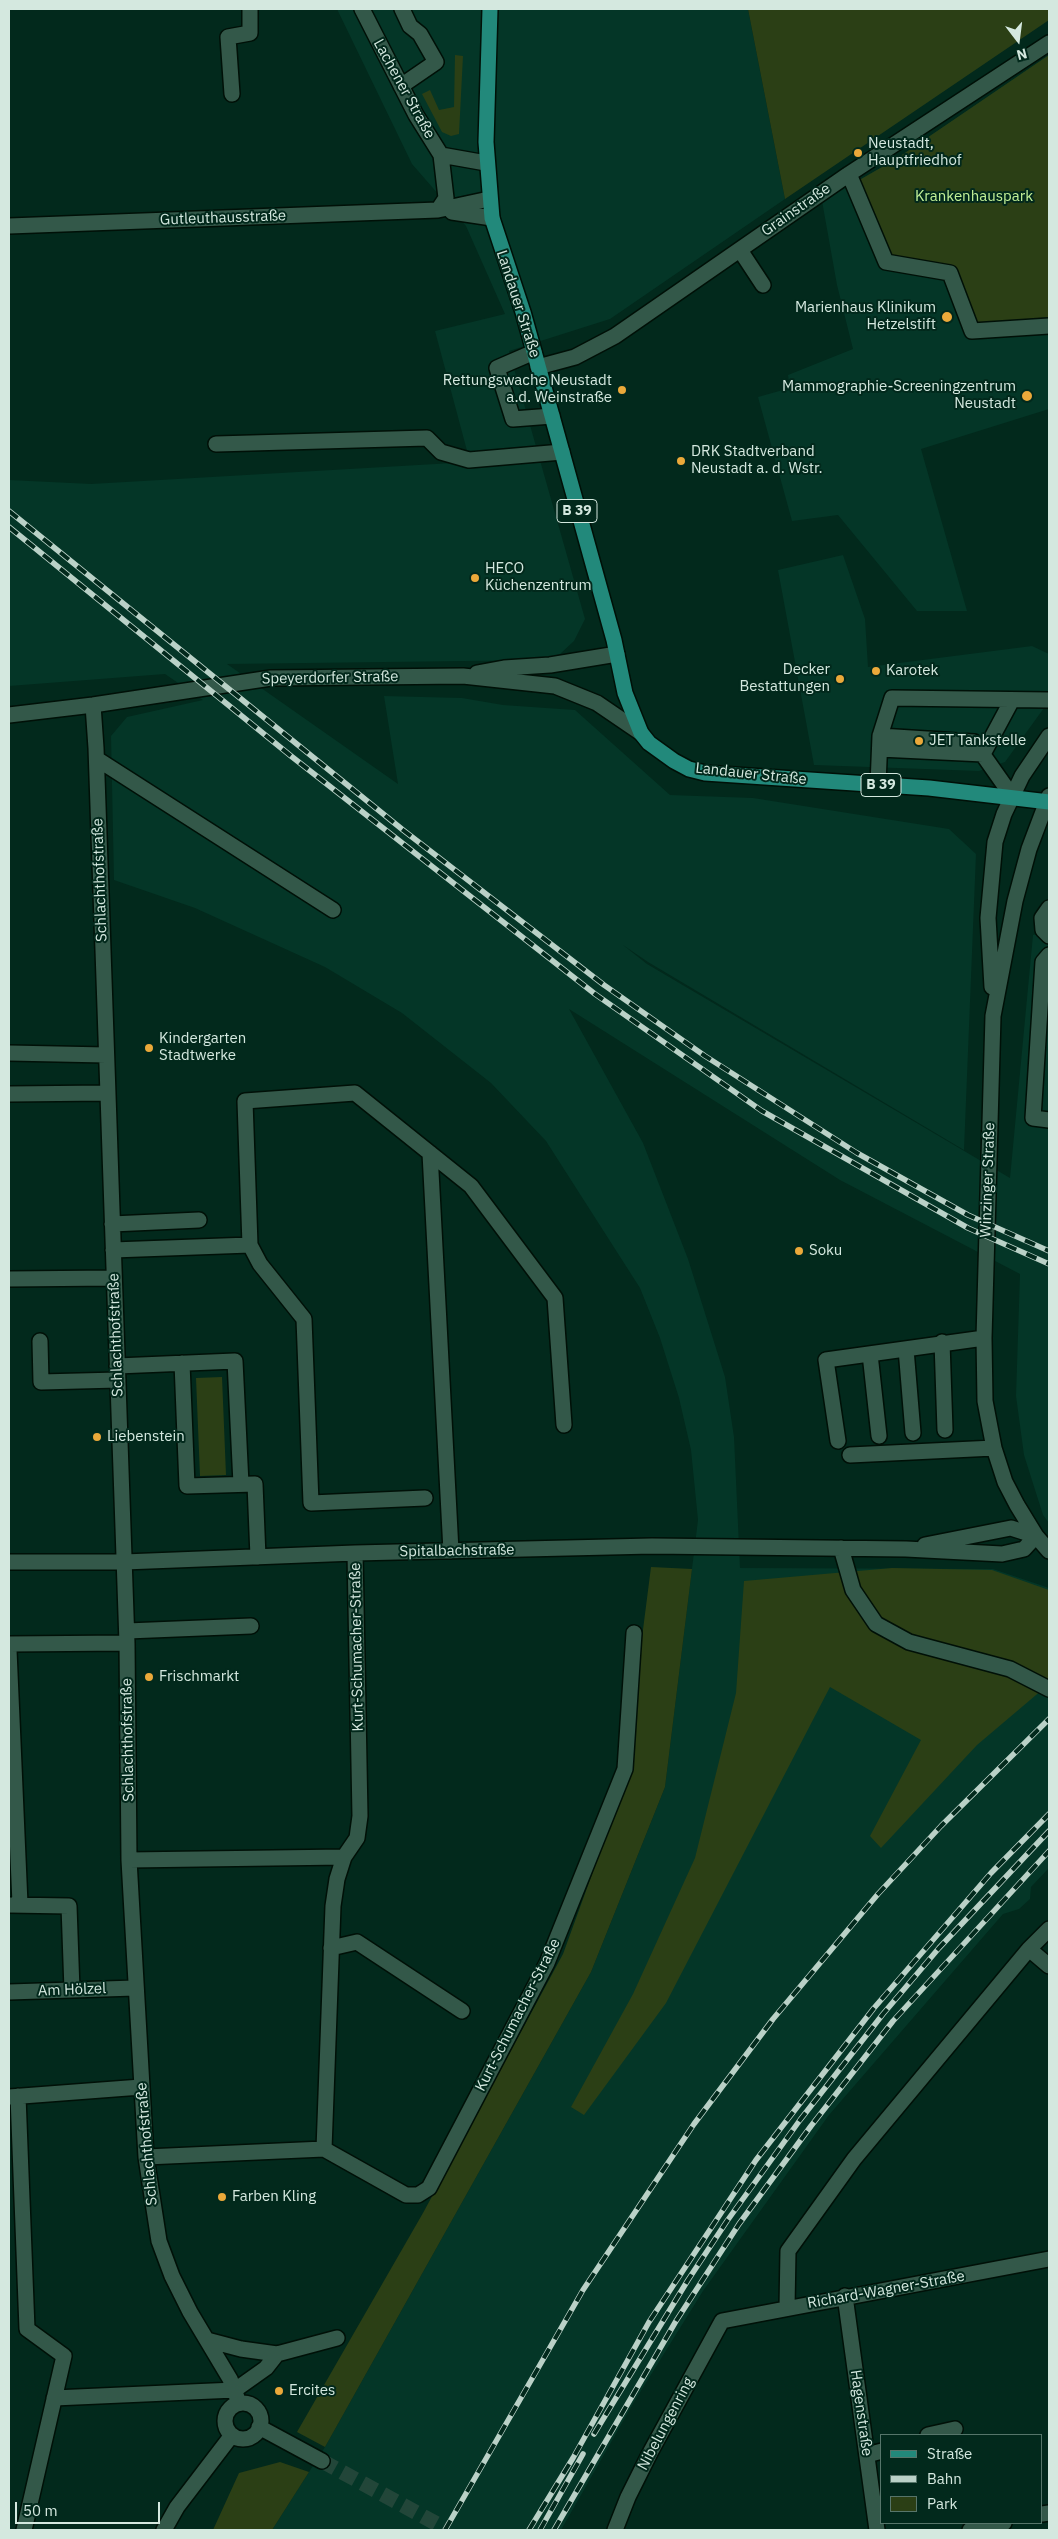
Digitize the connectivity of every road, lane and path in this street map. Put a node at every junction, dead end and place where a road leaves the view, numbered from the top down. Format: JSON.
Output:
{"nodes":[{"id":1,"x":250,"y":9,"type":"edge"},
{"id":2,"x":362,"y":9,"type":"edge"},
{"id":3,"x":402,"y":9,"type":"edge"},
{"id":4,"x":490,"y":9,"type":"edge"},
{"id":5,"x":1049,"y":43,"type":"edge"},
{"id":6,"x":401,"y":86,"type":"junction"},
{"id":7,"x":232,"y":94,"type":"dead end"},
{"id":8,"x":441,"y":155,"type":"junction"},
{"id":9,"x":486,"y":163,"type":"junction"},
{"id":10,"x":849,"y":174,"type":"junction"},
{"id":11,"x":489,"y":199,"type":"junction"},
{"id":12,"x":438,"y":210,"type":"junction"},
{"id":13,"x":492,"y":218,"type":"junction"},
{"id":14,"x":9,"y":226,"type":"edge"},
{"id":15,"x":740,"y":250,"type":"junction"},
{"id":16,"x":763,"y":285,"type":"dead end"},
{"id":17,"x":1049,"y":326,"type":"edge"},
{"id":18,"x":534,"y":352,"type":"junction"},
{"id":19,"x":538,"y":367,"type":"junction"},
{"id":20,"x":552,"y":416,"type":"junction"},
{"id":21,"x":216,"y":444,"type":"dead end"},
{"id":22,"x":562,"y":452,"type":"junction"},
{"id":23,"x":617,"y":654,"type":"junction"},
{"id":24,"x":463,"y":676,"type":"junction"},
{"id":25,"x":1012,"y":700,"type":"junction"},
{"id":26,"x":1049,"y":700,"type":"edge"},
{"id":27,"x":93,"y":705,"type":"junction"},
{"id":28,"x":9,"y":715,"type":"edge"},
{"id":29,"x":641,"y":732,"type":"junction"},
{"id":30,"x":1049,"y":736,"type":"edge"},
{"id":31,"x":880,"y":742,"type":"junction"},
{"id":32,"x":983,"y":754,"type":"junction"},
{"id":33,"x":97,"y":759,"type":"junction"},
{"id":34,"x":878,"y":785,"type":"junction"},
{"id":35,"x":1012,"y":796,"type":"junction"},
{"id":36,"x":1049,"y":800,"type":"edge"},
{"id":37,"x":1049,"y":908,"type":"edge"},
{"id":38,"x":334,"y":910,"type":"dead end"},
{"id":39,"x":1049,"y":936,"type":"edge"},
{"id":40,"x":1049,"y":955,"type":"edge"},
{"id":41,"x":993,"y":1016,"type":"junction"},
{"id":42,"x":9,"y":1053,"type":"edge"},
{"id":43,"x":106,"y":1056,"type":"junction"},
{"id":44,"x":107,"y":1093,"type":"junction"},
{"id":45,"x":9,"y":1094,"type":"edge"},
{"id":46,"x":1049,"y":1120,"type":"edge"},
{"id":47,"x":430,"y":1153,"type":"junction"},
{"id":48,"x":199,"y":1220,"type":"dead end"},
{"id":49,"x":112,"y":1224,"type":"junction"},
{"id":50,"x":250,"y":1245,"type":"junction"},
{"id":51,"x":113,"y":1250,"type":"junction"},
{"id":52,"x":114,"y":1278,"type":"junction"},
{"id":53,"x":9,"y":1279,"type":"edge"},
{"id":54,"x":984,"y":1338,"type":"junction"},
{"id":55,"x":40,"y":1341,"type":"dead end"},
{"id":56,"x":942,"y":1342,"type":"junction"},
{"id":57,"x":906,"y":1348,"type":"junction"},
{"id":58,"x":878,"y":1349,"type":"junction"},
{"id":59,"x":182,"y":1363,"type":"junction"},
{"id":60,"x":117,"y":1373,"type":"junction"},
{"id":61,"x":564,"y":1425,"type":"dead end"},
{"id":62,"x":945,"y":1430,"type":"dead end"},
{"id":63,"x":913,"y":1433,"type":"dead end"},
{"id":64,"x":879,"y":1436,"type":"dead end"},
{"id":65,"x":838,"y":1441,"type":"dead end"},
{"id":66,"x":994,"y":1448,"type":"junction"},
{"id":67,"x":850,"y":1455,"type":"dead end"},
{"id":68,"x":241,"y":1484,"type":"junction"},
{"id":69,"x":425,"y":1498,"type":"dead end"},
{"id":70,"x":1036,"y":1536,"type":"junction"},
{"id":71,"x":841,"y":1548,"type":"junction"},
{"id":72,"x":906,"y":1549,"type":"junction"},
{"id":73,"x":1049,"y":1550,"type":"edge"},
{"id":74,"x":451,"y":1551,"type":"junction"},
{"id":75,"x":355,"y":1553,"type":"junction"},
{"id":76,"x":258,"y":1557,"type":"junction"},
{"id":77,"x":9,"y":1562,"type":"edge"},
{"id":78,"x":124,"y":1562,"type":"junction"},
{"id":79,"x":252,"y":1626,"type":"dead end"},
{"id":80,"x":634,"y":1633,"type":"dead end"},
{"id":81,"x":127,"y":1637,"type":"junction"},
{"id":82,"x":9,"y":1644,"type":"edge"},
{"id":83,"x":9,"y":1650,"type":"edge"},
{"id":84,"x":1049,"y":1689,"type":"edge"},
{"id":85,"x":344,"y":1857,"type":"junction"},
{"id":86,"x":129,"y":1860,"type":"junction"},
{"id":87,"x":14,"y":1904,"type":"edge"},
{"id":88,"x":1049,"y":1929,"type":"edge"},
{"id":89,"x":330,"y":1948,"type":"junction"},
{"id":90,"x":1030,"y":1949,"type":"junction"},
{"id":91,"x":1049,"y":1966,"type":"edge"},
{"id":92,"x":135,"y":1988,"type":"junction"},
{"id":93,"x":72,"y":1990,"type":"junction"},
{"id":94,"x":9,"y":1992,"type":"edge"},
{"id":95,"x":462,"y":2011,"type":"dead end"},
{"id":96,"x":141,"y":2087,"type":"junction"},
{"id":97,"x":13,"y":2097,"type":"edge"},
{"id":98,"x":324,"y":2149,"type":"junction"},
{"id":99,"x":146,"y":2157,"type":"junction"},
{"id":100,"x":1049,"y":2259,"type":"edge"},
{"id":101,"x":846,"y":2296,"type":"junction"},
{"id":102,"x":787,"y":2307,"type":"junction"},
{"id":103,"x":722,"y":2321,"type":"joint"},
{"id":104,"x":337,"y":2338,"type":"dead end"},
{"id":105,"x":207,"y":2340,"type":"junction"},
{"id":106,"x":277,"y":2354,"type":"junction"},
{"id":107,"x":237,"y":2397,"type":"junction"},
{"id":108,"x":54,"y":2398,"type":"junction"},
{"id":109,"x":259,"y":2428,"type":"junction"},
{"id":110,"x":955,"y":2429,"type":"dead end"},
{"id":111,"x":932,"y":2434,"type":"edge"},
{"id":112,"x":232,"y":2435,"type":"junction"},
{"id":113,"x":874,"y":2453,"type":"edge"},
{"id":114,"x":322,"y":2461,"type":"tunnel mouth"},
{"id":115,"x":999,"y":2524,"type":"edge"},
{"id":116,"x":24,"y":2530,"type":"edge"},
{"id":117,"x":164,"y":2530,"type":"edge"},
{"id":118,"x":615,"y":2530,"type":"edge"},
{"id":119,"x":877,"y":2530,"type":"edge"},
{"id":120,"x":970,"y":2530,"type":"edge"}],
"edges":[{"from":1,"to":7,"type":"street"},
{"from":2,"to":6,"type":"street","name":"Lachener Straße"},
{"from":3,"to":6,"type":"street"},
{"from":4,"to":9,"type":"main road","name":"Landauer Straße","number":"B 39"},
{"from":5,"to":10,"type":"street","name":"Grainstraße"},
{"from":6,"to":8,"type":"street","name":"Lachener Straße"},
{"from":8,"to":9,"type":"street","name":"Lachener Straße"},
{"from":8,"to":12,"type":"street"},
{"from":9,"to":11,"type":"main road","name":"Landauer Straße","number":"B 39"},
{"from":10,"to":15,"type":"street","name":"Grainstraße"},
{"from":10,"to":17,"type":"street"},
{"from":11,"to":12,"type":"street"},
{"from":11,"to":13,"type":"main road","name":"Landauer Straße","number":"B 39"},
{"from":12,"to":13,"type":"street"},
{"from":12,"to":14,"type":"street","name":"Gutleuthausstraße"},
{"from":13,"to":18,"type":"main road","name":"Landauer Straße","number":"B 39"},
{"from":15,"to":16,"type":"street"},
{"from":15,"to":19,"type":"street","name":"Grainstraße"},
{"from":18,"to":19,"type":"main road","name":"Landauer Straße","number":"B 39"},
{"from":18,"to":20,"type":"street"},
{"from":19,"to":20,"type":"main road","name":"Landauer Straße","number":"B 39"},
{"from":20,"to":22,"type":"main road","name":"Landauer Straße","number":"B 39"},
{"from":21,"to":22,"type":"street"},
{"from":22,"to":23,"type":"main road","name":"Landauer Straße","number":"B 39"},
{"from":23,"to":24,"type":"street"},
{"from":23,"to":29,"type":"main road","name":"Landauer Straße","number":"B 39"},
{"from":24,"to":27,"type":"street","name":"Speyerdorfer Straße"},
{"from":24,"to":29,"type":"street","name":"Speyerdorfer Straße"},
{"from":25,"to":26,"type":"street"},
{"from":25,"to":31,"type":"street"},
{"from":25,"to":32,"type":"street"},
{"from":27,"to":28,"type":"street","name":"Speyerdorfer Straße"},
{"from":27,"to":33,"type":"street","name":"Schlachthofstraße"},
{"from":29,"to":34,"type":"main road","name":"Landauer Straße","number":"B 39"},
{"from":30,"to":35,"type":"street"},
{"from":31,"to":32,"type":"street"},
{"from":31,"to":34,"type":"street"},
{"from":32,"to":35,"type":"street"},
{"from":33,"to":38,"type":"street"},
{"from":33,"to":43,"type":"street","name":"Schlachthofstraße"},
{"from":34,"to":35,"type":"main road","name":"Landauer Straße","number":"B 39"},
{"from":35,"to":36,"type":"main road","name":"Landauer Straße","number":"B 39"},
{"from":35,"to":41,"type":"street"},
{"from":36,"to":41,"type":"street","name":"Winzinger Straße"},
{"from":37,"to":39,"type":"street"},
{"from":40,"to":46,"type":"street"},
{"from":41,"to":54,"type":"street","name":"Winzinger Straße"},
{"from":42,"to":43,"type":"street"},
{"from":43,"to":44,"type":"street","name":"Schlachthofstraße"},
{"from":44,"to":45,"type":"street"},
{"from":44,"to":49,"type":"street","name":"Schlachthofstraße"},
{"from":47,"to":50,"type":"street"},
{"from":47,"to":61,"type":"street"},
{"from":47,"to":74,"type":"street"},
{"from":48,"to":49,"type":"street"},
{"from":49,"to":51,"type":"street","name":"Schlachthofstraße"},
{"from":50,"to":51,"type":"street"},
{"from":50,"to":69,"type":"street"},
{"from":51,"to":52,"type":"street","name":"Schlachthofstraße"},
{"from":52,"to":53,"type":"street"},
{"from":52,"to":60,"type":"street","name":"Schlachthofstraße"},
{"from":54,"to":56,"type":"street"},
{"from":54,"to":66,"type":"street","name":"Winzinger Straße"},
{"from":55,"to":60,"type":"street"},
{"from":56,"to":57,"type":"street"},
{"from":56,"to":62,"type":"street"},
{"from":57,"to":58,"type":"street"},
{"from":57,"to":63,"type":"street"},
{"from":58,"to":64,"type":"street"},
{"from":58,"to":65,"type":"street"},
{"from":59,"to":60,"type":"street"},
{"from":59,"to":68,"type":"street"},
{"from":59,"to":68,"type":"street"},
{"from":60,"to":78,"type":"street","name":"Schlachthofstraße"},
{"from":66,"to":67,"type":"street"},
{"from":66,"to":70,"type":"street","name":"Winzinger Straße"},
{"from":68,"to":76,"type":"street"},
{"from":70,"to":72,"type":"street","name":"Spitalbachstraße"},
{"from":70,"to":72,"type":"street","name":"Spitalbachstraße"},
{"from":70,"to":73,"type":"street","name":"Winzinger Straße"},
{"from":71,"to":72,"type":"street","name":"Spitalbachstraße"},
{"from":71,"to":74,"type":"street","name":"Spitalbachstraße"},
{"from":71,"to":84,"type":"street"},
{"from":74,"to":75,"type":"street","name":"Spitalbachstraße"},
{"from":75,"to":76,"type":"street","name":"Spitalbachstraße"},
{"from":75,"to":85,"type":"street","name":"Kurt-Schumacher-Straße"},
{"from":76,"to":78,"type":"street","name":"Spitalbachstraße"},
{"from":77,"to":78,"type":"street","name":"Spitalbachstraße"},
{"from":78,"to":81,"type":"street","name":"Schlachthofstraße"},
{"from":79,"to":81,"type":"street"},
{"from":80,"to":98,"type":"street","name":"Kurt-Schumacher-Straße"},
{"from":81,"to":82,"type":"street"},
{"from":81,"to":86,"type":"street","name":"Schlachthofstraße"},
{"from":83,"to":87,"type":"street"},
{"from":85,"to":86,"type":"street"},
{"from":85,"to":89,"type":"street","name":"Kurt-Schumacher-Straße"},
{"from":86,"to":92,"type":"street","name":"Schlachthofstraße"},
{"from":87,"to":93,"type":"street"},
{"from":88,"to":90,"type":"street"},
{"from":89,"to":95,"type":"street"},
{"from":89,"to":98,"type":"street","name":"Kurt-Schumacher-Straße"},
{"from":90,"to":91,"type":"street"},
{"from":90,"to":102,"type":"street"},
{"from":92,"to":93,"type":"street","name":"Am Hölzel"},
{"from":92,"to":96,"type":"street","name":"Schlachthofstraße"},
{"from":93,"to":94,"type":"street","name":"Am Hölzel"},
{"from":96,"to":97,"type":"street"},
{"from":96,"to":99,"type":"street","name":"Schlachthofstraße"},
{"from":97,"to":108,"type":"street"},
{"from":98,"to":99,"type":"street"},
{"from":99,"to":105,"type":"street","name":"Schlachthofstraße"},
{"from":100,"to":101,"type":"street","name":"Richard-Wagner-Straße"},
{"from":101,"to":102,"type":"street","name":"Richard-Wagner-Straße"},
{"from":101,"to":113,"type":"street","name":"Hagenstraße"},
{"from":102,"to":103,"type":"street","name":"Richard-Wagner-Straße"},
{"from":103,"to":118,"type":"street","name":"Nibelungenring"},
{"from":104,"to":106,"type":"street"},
{"from":105,"to":106,"type":"street"},
{"from":105,"to":107,"type":"street","name":"Schlachthofstraße"},
{"from":106,"to":107,"type":"street"},
{"from":107,"to":108,"type":"street"},
{"from":107,"to":109,"type":"street"},
{"from":107,"to":112,"type":"street"},
{"from":108,"to":116,"type":"street"},
{"from":109,"to":112,"type":"street"},
{"from":109,"to":114,"type":"street"},
{"from":110,"to":111,"type":"street"},
{"from":112,"to":117,"type":"street"},
{"from":113,"to":119,"type":"street","name":"Hagenstraße"},
{"from":115,"to":120,"type":"street"}]}
